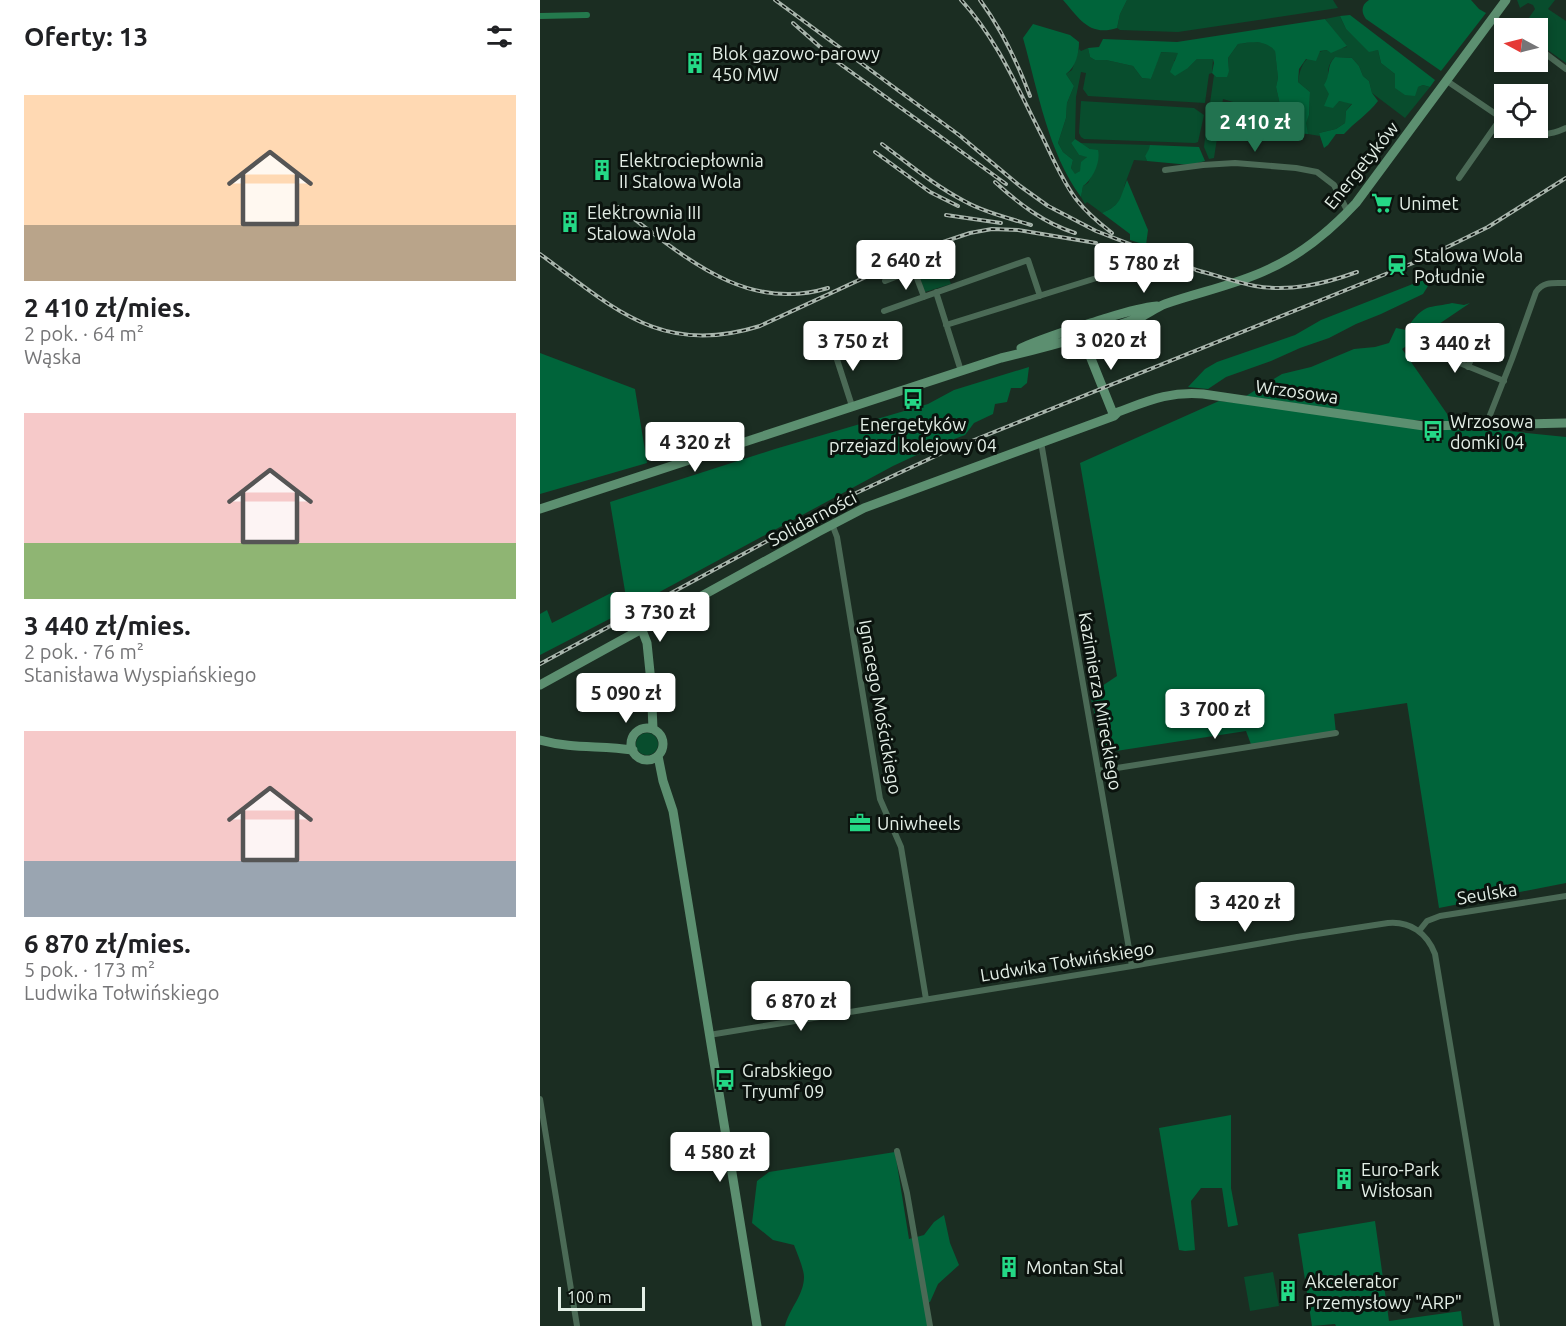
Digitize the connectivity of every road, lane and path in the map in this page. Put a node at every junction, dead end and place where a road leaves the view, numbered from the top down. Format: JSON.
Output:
{"nodes":[{"id":1,"x":1506,"y":0,"type":"edge"},
{"id":2,"x":1493,"y":17,"type":"joint"},
{"id":3,"x":1548,"y":56,"type":"edge"},
{"id":4,"x":1566,"y":69,"type":"edge"},
{"id":5,"x":1447,"y":81,"type":"junction"},
{"id":6,"x":1494,"y":113,"type":"edge"},
{"id":7,"x":1566,"y":128,"type":"edge"},
{"id":8,"x":1494,"y":131,"type":"edge"},
{"id":9,"x":1548,"y":134,"type":"edge"},
{"id":10,"x":1165,"y":170,"type":"dead end"},
{"id":11,"x":1459,"y":178,"type":"dead end"},
{"id":12,"x":1348,"y":212,"type":"junction"},
{"id":13,"x":1103,"y":276,"type":"dead end"},
{"id":14,"x":885,"y":281,"type":"dead end"},
{"id":15,"x":1566,"y":283,"type":"edge"},
{"id":16,"x":936,"y":292,"type":"junction"},
{"id":17,"x":1040,"y":296,"type":"junction"},
{"id":18,"x":924,"y":297,"type":"junction"},
{"id":19,"x":1162,"y":305,"type":"junction"},
{"id":20,"x":884,"y":311,"type":"dead end"},
{"id":21,"x":1106,"y":319,"type":"junction"},
{"id":22,"x":946,"y":325,"type":"junction"},
{"id":23,"x":1484,"y":326,"type":"dead end"},
{"id":24,"x":1063,"y":332,"type":"junction"},
{"id":25,"x":1084,"y":335,"type":"junction"},
{"id":26,"x":1427,"y":338,"type":"dead end"},
{"id":27,"x":832,"y":344,"type":"dead end"},
{"id":28,"x":1001,"y":358,"type":"junction"},
{"id":29,"x":1468,"y":367,"type":"junction"},
{"id":30,"x":961,"y":371,"type":"junction"},
{"id":31,"x":1504,"y":381,"type":"junction"},
{"id":32,"x":852,"y":406,"type":"junction"},
{"id":33,"x":1114,"y":416,"type":"junction"},
{"id":34,"x":1566,"y":423,"type":"edge"},
{"id":35,"x":1488,"y":425,"type":"junction"},
{"id":36,"x":1041,"y":442,"type":"junction"},
{"id":37,"x":540,"y":509,"type":"edge"},
{"id":38,"x":832,"y":524,"type":"junction"},
{"id":39,"x":638,"y":632,"type":"junction"},
{"id":40,"x":540,"y":685,"type":"edge"},
{"id":41,"x":648,"y":729,"type":"junction"},
{"id":42,"x":1336,"y":733,"type":"dead end"},
{"id":43,"x":540,"y":740,"type":"edge"},
{"id":44,"x":632,"y":746,"type":"junction"},
{"id":45,"x":654,"y":758,"type":"junction"},
{"id":46,"x":1098,"y":771,"type":"junction"},
{"id":47,"x":1566,"y":896,"type":"edge"},
{"id":48,"x":1419,"y":931,"type":"junction"},
{"id":49,"x":1132,"y":966,"type":"junction"},
{"id":50,"x":926,"y":999,"type":"junction"},
{"id":51,"x":709,"y":1035,"type":"junction"},
{"id":52,"x":540,"y":1099,"type":"edge"},
{"id":53,"x":897,"y":1151,"type":"dead end"},
{"id":54,"x":577,"y":1326,"type":"edge"},
{"id":55,"x":758,"y":1326,"type":"edge"},
{"id":56,"x":930,"y":1326,"type":"edge"},
{"id":57,"x":1497,"y":1326,"type":"edge"}],
"edges":[{"from":1,"to":2,"type":"street","name":"Energetyków"},
{"from":2,"to":5,"type":"street","name":"Energetyków"},
{"from":3,"to":4,"type":"street"},
{"from":5,"to":6,"type":"street"},
{"from":5,"to":12,"type":"street","name":"Energetyków"},
{"from":7,"to":9,"type":"street"},
{"from":8,"to":11,"type":"street"},
{"from":10,"to":12,"type":"street"},
{"from":12,"to":19,"type":"street","name":"Energetyków"},
{"from":13,"to":17,"type":"street"},
{"from":14,"to":18,"type":"street"},
{"from":15,"to":31,"type":"street"},
{"from":16,"to":17,"type":"street"},
{"from":16,"to":18,"type":"street"},
{"from":16,"to":22,"type":"street"},
{"from":17,"to":22,"type":"street"},
{"from":18,"to":20,"type":"street"},
{"from":19,"to":21,"type":"street","name":"Energetyków"},
{"from":19,"to":25,"type":"street","name":"Energetyków"},
{"from":21,"to":24,"type":"street","name":"Energetyków"},
{"from":21,"to":25,"type":"street"},
{"from":22,"to":30,"type":"street"},
{"from":23,"to":29,"type":"street"},
{"from":24,"to":25,"type":"street"},
{"from":24,"to":28,"type":"street","name":"Energetyków"},
{"from":25,"to":28,"type":"street","name":"Energetyków"},
{"from":25,"to":33,"type":"street"},
{"from":26,"to":29,"type":"street"},
{"from":27,"to":32,"type":"street"},
{"from":28,"to":30,"type":"street","name":"Energetyków"},
{"from":29,"to":31,"type":"street"},
{"from":30,"to":32,"type":"street","name":"Energetyków"},
{"from":31,"to":35,"type":"street"},
{"from":32,"to":37,"type":"street","name":"Energetyków"},
{"from":33,"to":35,"type":"street","name":"Wrzosowa"},
{"from":33,"to":36,"type":"street","name":"Solidarności"},
{"from":34,"to":35,"type":"street","name":"Wrzosowa"},
{"from":36,"to":38,"type":"street","name":"Solidarności"},
{"from":36,"to":46,"type":"street","name":"Kazimierza Mireckiego"},
{"from":38,"to":39,"type":"street","name":"Solidarności"},
{"from":38,"to":50,"type":"street","name":"Ignacego Mościckiego"},
{"from":39,"to":40,"type":"street","name":"Solidarności"},
{"from":39,"to":41,"type":"street"},
{"from":41,"to":44,"type":"street"},
{"from":41,"to":45,"type":"street"},
{"from":42,"to":46,"type":"street"},
{"from":43,"to":44,"type":"street"},
{"from":44,"to":45,"type":"street"},
{"from":45,"to":51,"type":"street"},
{"from":46,"to":49,"type":"street","name":"Kazimierza Mireckiego"},
{"from":47,"to":48,"type":"street","name":"Seulska"},
{"from":48,"to":49,"type":"street","name":"Ludwika Tołwińskiego"},
{"from":48,"to":57,"type":"street"},
{"from":49,"to":50,"type":"street","name":"Ludwika Tołwińskiego"},
{"from":50,"to":51,"type":"street","name":"Ludwika Tołwińskiego"},
{"from":51,"to":55,"type":"street"},
{"from":52,"to":54,"type":"street"},
{"from":53,"to":56,"type":"street"}]}
